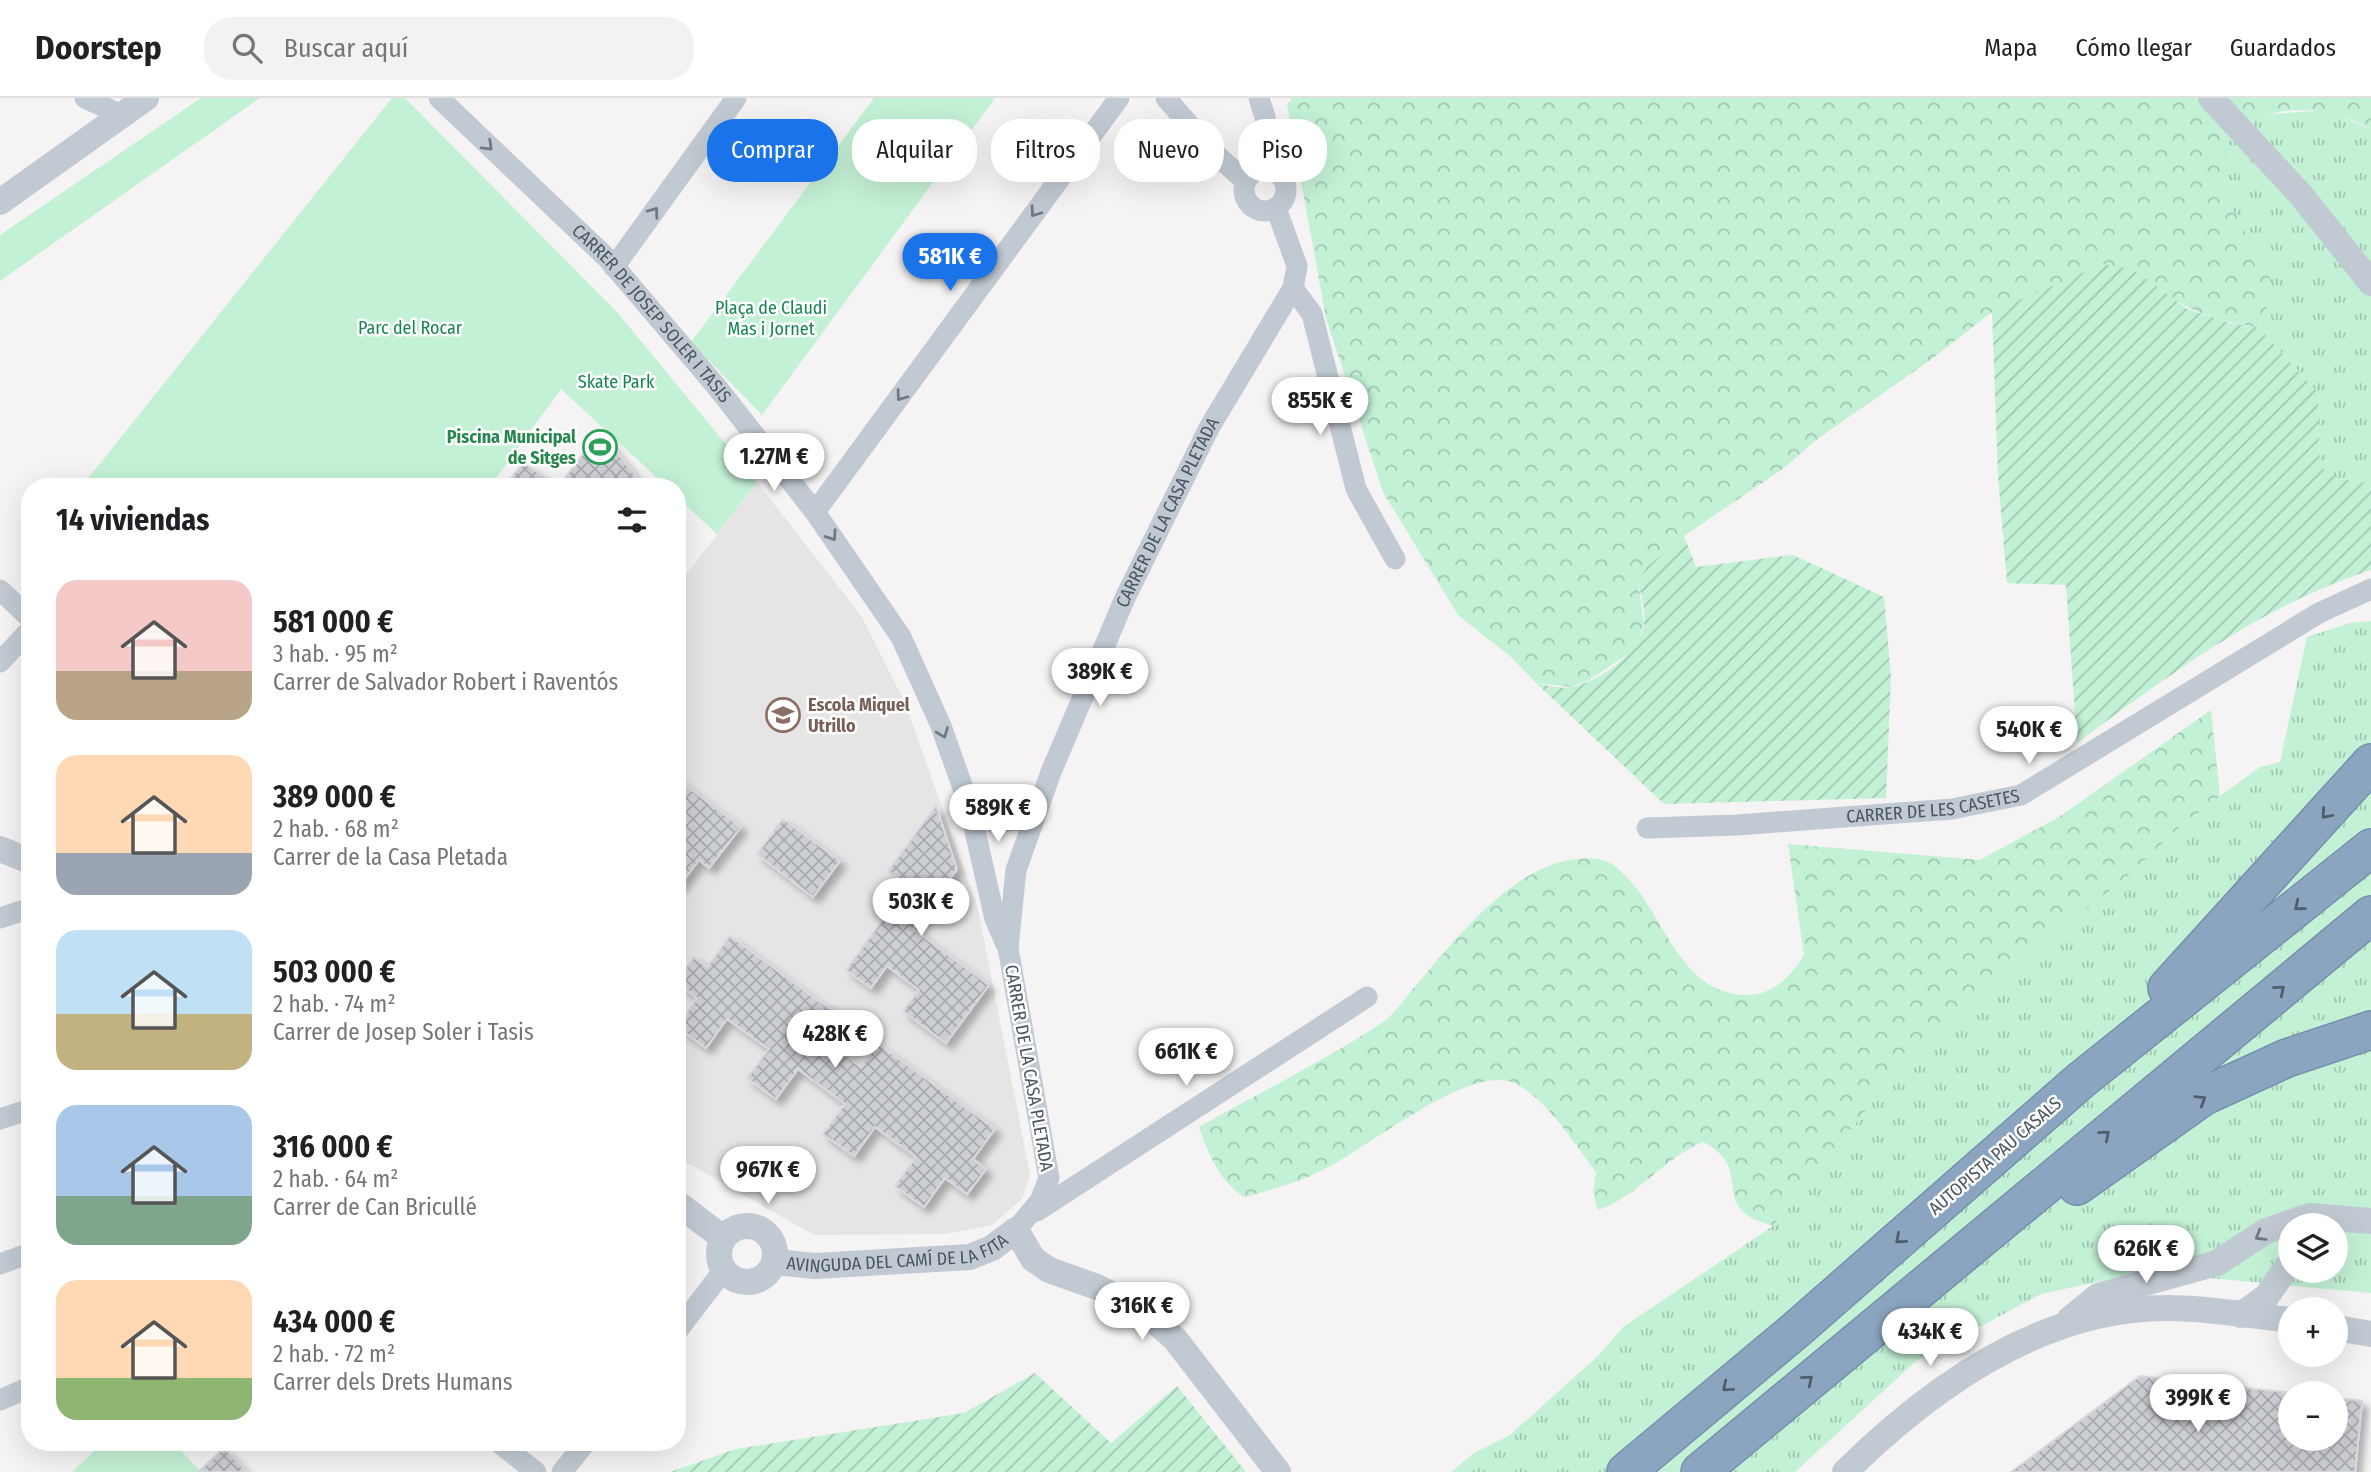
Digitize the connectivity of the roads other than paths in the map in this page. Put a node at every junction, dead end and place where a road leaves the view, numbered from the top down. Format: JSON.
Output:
{"nodes":[{"id":1,"x":85,"y":98,"type":"edge"},
{"id":2,"x":146,"y":98,"type":"edge"},
{"id":3,"x":439,"y":98,"type":"edge"},
{"id":4,"x":736,"y":98,"type":"edge"},
{"id":5,"x":1119,"y":98,"type":"edge"},
{"id":6,"x":1166,"y":98,"type":"edge"},
{"id":7,"x":1259,"y":98,"type":"edge"},
{"id":8,"x":2211,"y":98,"type":"edge"},
{"id":9,"x":123,"y":116,"type":"junction"},
{"id":10,"x":1265,"y":119,"type":"edge"},
{"id":11,"x":1238,"y":175,"type":"edge"},
{"id":12,"x":1245,"y":182,"type":"edge"},
{"id":13,"x":1285,"y":182,"type":"edge"},
{"id":14,"x":0,"y":202,"type":"edge"},
{"id":15,"x":1276,"y":208,"type":"junction"},
{"id":16,"x":2345,"y":246,"type":"junction"},
{"id":17,"x":2371,"y":261,"type":"edge"},
{"id":18,"x":614,"y":267,"type":"junction"},
{"id":19,"x":2371,"y":283,"type":"edge"},
{"id":20,"x":1293,"y":288,"type":"junction"},
{"id":21,"x":816,"y":512,"type":"junction"},
{"id":22,"x":1395,"y":559,"type":"dead end"},
{"id":23,"x":2371,"y":589,"type":"edge"},
{"id":24,"x":0,"y":590,"type":"edge"},
{"id":25,"x":21,"y":610,"type":"edge"},
{"id":26,"x":21,"y":640,"type":"edge"},
{"id":27,"x":0,"y":662,"type":"edge"},
{"id":28,"x":2371,"y":763,"type":"edge"},
{"id":29,"x":971,"y":810,"type":"junction"},
{"id":30,"x":1034,"y":819,"type":"junction"},
{"id":31,"x":1647,"y":828,"type":"dead end"},
{"id":32,"x":2371,"y":848,"type":"edge"},
{"id":33,"x":0,"y":849,"type":"edge"},
{"id":34,"x":21,"y":857,"type":"edge"},
{"id":35,"x":21,"y":911,"type":"edge"},
{"id":36,"x":2371,"y":915,"type":"edge"},
{"id":37,"x":0,"y":918,"type":"edge"},
{"id":38,"x":1008,"y":948,"type":"junction"},
{"id":39,"x":1367,"y":998,"type":"dead end"},
{"id":40,"x":2371,"y":1030,"type":"edge"},
{"id":41,"x":2080,"y":1081,"type":"junction"},
{"id":42,"x":21,"y":1112,"type":"edge"},
{"id":43,"x":0,"y":1119,"type":"edge"},
{"id":44,"x":686,"y":1210,"type":"edge"},
{"id":45,"x":1023,"y":1223,"type":"junction"},
{"id":46,"x":2352,"y":1223,"type":"edge"},
{"id":47,"x":723,"y":1238,"type":"junction"},
{"id":48,"x":21,"y":1256,"type":"edge"},
{"id":49,"x":775,"y":1262,"type":"junction"},
{"id":50,"x":0,"y":1264,"type":"edge"},
{"id":51,"x":727,"y":1275,"type":"junction"},
{"id":52,"x":2278,"y":1279,"type":"edge"},
{"id":53,"x":2241,"y":1315,"type":"junction"},
{"id":54,"x":2278,"y":1319,"type":"edge"},
{"id":55,"x":686,"y":1320,"type":"edge"},
{"id":56,"x":2058,"y":1329,"type":"junction"},
{"id":57,"x":2348,"y":1330,"type":"edge"},
{"id":58,"x":2371,"y":1334,"type":"edge"},
{"id":59,"x":1844,"y":1350,"type":"junction"},
{"id":60,"x":21,"y":1391,"type":"edge"},
{"id":61,"x":0,"y":1400,"type":"edge"},
{"id":62,"x":510,"y":1451,"type":"edge"},
{"id":63,"x":579,"y":1451,"type":"edge"},
{"id":64,"x":537,"y":1472,"type":"edge"},
{"id":65,"x":562,"y":1472,"type":"edge"},
{"id":66,"x":1278,"y":1472,"type":"edge"},
{"id":67,"x":1626,"y":1472,"type":"edge"},
{"id":68,"x":1700,"y":1472,"type":"edge"},
{"id":69,"x":1844,"y":1472,"type":"edge"}],
"edges":[{"from":1,"to":9,"type":"street"},
{"from":2,"to":9,"type":"street"},
{"from":3,"to":18,"type":"street","name":"CARRER DE JOSEP SOLER I TASIS","one_way":true},
{"from":18,"to":4,"type":"street","one_way":true},
{"from":5,"to":21,"type":"street","one_way":true},
{"from":6,"to":11,"type":"street"},
{"from":7,"to":10,"type":"street"},
{"from":8,"to":16,"type":"street"},
{"from":9,"to":14,"type":"street"},
{"from":12,"to":15,"type":"street"},
{"from":13,"to":15,"type":"street"},
{"from":15,"to":20,"type":"street"},
{"from":16,"to":17,"type":"street"},
{"from":16,"to":19,"type":"street"},
{"from":18,"to":21,"type":"street","name":"CARRER DE JOSEP SOLER I TASIS"},
{"from":20,"to":22,"type":"street"},
{"from":20,"to":30,"type":"street","name":"CARRER DE LA CASA PLETADA"},
{"from":21,"to":29,"type":"street","name":"CARRER DE JOSEP SOLER I TASIS","one_way":true},
{"from":23,"to":31,"type":"street","name":"CARRER DE LES CASETES"},
{"from":24,"to":25,"type":"street"},
{"from":26,"to":27,"type":"street"},
{"from":28,"to":41,"type":"highway","one_way":true},
{"from":29,"to":30,"type":"street"},
{"from":29,"to":38,"type":"street","name":"CARRER DE JOSEP SOLER I TASIS"},
{"from":30,"to":38,"type":"street","name":"CARRER DE LA CASA PLETADA"},
{"from":32,"to":41,"type":"highway","name":"AUTOPISTA PAU CASALS","one_way":true},
{"from":33,"to":34,"type":"street"},
{"from":35,"to":37,"type":"street"},
{"from":59,"to":36,"type":"highway","one_way":true},
{"from":38,"to":45,"type":"street","name":"CARRER DE LA CASA PLETADA"},
{"from":39,"to":45,"type":"street"},
{"from":59,"to":40,"type":"highway","one_way":true},
{"from":41,"to":67,"type":"highway","name":"AUTOPISTA PAU CASALS","one_way":true},
{"from":42,"to":43,"type":"street"},
{"from":44,"to":47,"type":"street"},
{"from":45,"to":49,"type":"street","name":"AVINGUDA DEL CAMÍ DE LA FITA"},
{"from":45,"to":66,"type":"street"},
{"from":46,"to":56,"type":"street","one_way":true},
{"from":47,"to":49,"type":"street"},
{"from":47,"to":51,"type":"street"},
{"from":48,"to":50,"type":"street"},
{"from":49,"to":51,"type":"street"},
{"from":51,"to":55,"type":"street"},
{"from":52,"to":53,"type":"street"},
{"from":53,"to":54,"type":"street"},
{"from":53,"to":56,"type":"street"},
{"from":56,"to":69,"type":"street"},
{"from":57,"to":58,"type":"street"},
{"from":68,"to":59,"type":"highway","one_way":true},
{"from":60,"to":61,"type":"street"},
{"from":62,"to":64,"type":"street"},
{"from":63,"to":65,"type":"street"}]}
